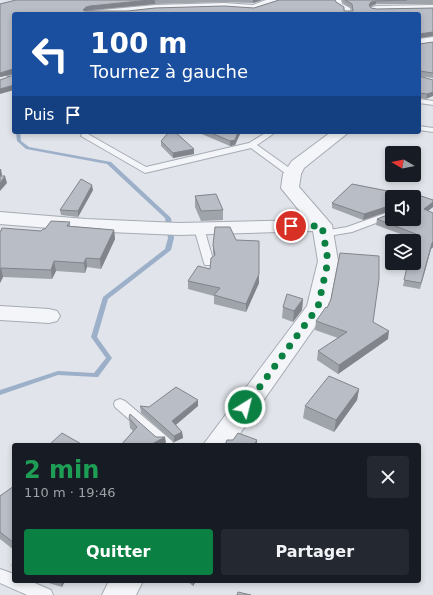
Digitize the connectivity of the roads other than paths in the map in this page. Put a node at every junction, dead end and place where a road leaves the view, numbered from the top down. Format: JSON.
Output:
{"nodes":[{"id":1,"x":276,"y":0,"type":"edge"},
{"id":2,"x":338,"y":0,"type":"edge"},
{"id":3,"x":234,"y":3,"type":"edge"},
{"id":4,"x":376,"y":8,"type":"edge"},
{"id":5,"x":433,"y":8,"type":"edge"},
{"id":6,"x":112,"y":12,"type":"edge"},
{"id":7,"x":229,"y":12,"type":"edge"},
{"id":8,"x":348,"y":12,"type":"edge"},
{"id":9,"x":433,"y":41,"type":"edge"},
{"id":10,"x":421,"y":43,"type":"edge"},
{"id":11,"x":421,"y":101,"type":"edge"},
{"id":12,"x":433,"y":103,"type":"edge"},
{"id":13,"x":421,"y":128,"type":"edge"},
{"id":14,"x":433,"y":130,"type":"edge"},
{"id":15,"x":269,"y":134,"type":"edge"},
{"id":16,"x":338,"y":134,"type":"edge"},
{"id":17,"x":86,"y":136,"type":"dead end"},
{"id":18,"x":252,"y":145,"type":"junction"},
{"id":19,"x":292,"y":174,"type":"junction"},
{"id":20,"x":385,"y":217,"type":"edge"},
{"id":21,"x":0,"y":218,"type":"edge"},
{"id":22,"x":199,"y":228,"type":"junction"},
{"id":23,"x":322,"y":230,"type":"junction"},
{"id":24,"x":209,"y":263,"type":"edge"},
{"id":25,"x":0,"y":313,"type":"edge"},
{"id":26,"x":49,"y":316,"type":"dead end"},
{"id":27,"x":120,"y":404,"type":"dead end"},
{"id":28,"x":165,"y":443,"type":"edge"},
{"id":29,"x":219,"y":443,"type":"edge"},
{"id":30,"x":0,"y":576,"type":"edge"},
{"id":31,"x":12,"y":581,"type":"edge"},
{"id":32,"x":17,"y":583,"type":"edge"},
{"id":33,"x":126,"y":583,"type":"edge"},
{"id":34,"x":45,"y":595,"type":"edge"},
{"id":35,"x":118,"y":595,"type":"edge"}],
"edges":[{"from":1,"to":3,"type":"street"},
{"from":2,"to":8,"type":"lane"},
{"from":3,"to":6,"type":"street"},
{"from":3,"to":7,"type":"street"},
{"from":4,"to":5,"type":"street"},
{"from":9,"to":10,"type":"street"},
{"from":11,"to":12,"type":"lane"},
{"from":13,"to":14,"type":"lane"},
{"from":15,"to":18,"type":"lane"},
{"from":16,"to":19,"type":"street"},
{"from":17,"to":18,"type":"lane"},
{"from":18,"to":19,"type":"lane"},
{"from":19,"to":23,"type":"street"},
{"from":20,"to":23,"type":"lane"},
{"from":21,"to":22,"type":"street"},
{"from":22,"to":23,"type":"street"},
{"from":22,"to":24,"type":"lane"},
{"from":23,"to":29,"type":"street"},
{"from":25,"to":26,"type":"street"},
{"from":27,"to":28,"type":"lane"},
{"from":30,"to":31,"type":"lane"},
{"from":32,"to":34,"type":"lane"},
{"from":33,"to":35,"type":"street"}]}
